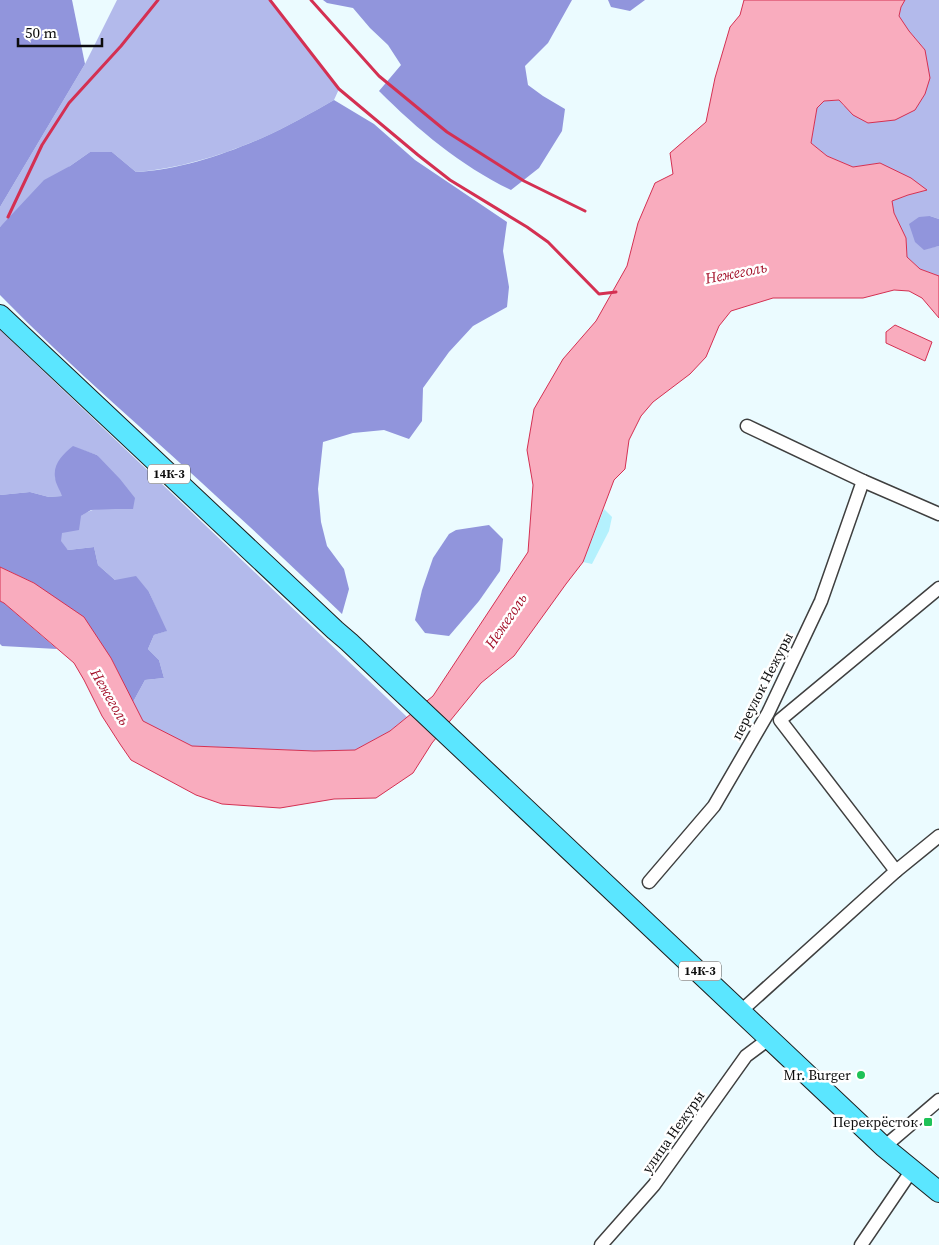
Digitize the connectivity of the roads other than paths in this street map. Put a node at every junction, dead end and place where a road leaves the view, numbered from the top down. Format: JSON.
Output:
{"nodes":[{"id":1,"x":0,"y":315,"type":"edge"},
{"id":2,"x":747,"y":426,"type":"dead end"},
{"id":3,"x":863,"y":481,"type":"junction"},
{"id":4,"x":939,"y":514,"type":"edge"},
{"id":5,"x":939,"y":588,"type":"edge"},
{"id":6,"x":768,"y":713,"type":"junction"},
{"id":7,"x":780,"y":720,"type":"junction"},
{"id":8,"x":939,"y":836,"type":"edge"},
{"id":9,"x":896,"y":871,"type":"junction"},
{"id":10,"x":649,"y":882,"type":"dead end"},
{"id":11,"x":741,"y":1011,"type":"junction"},
{"id":12,"x":770,"y":1038,"type":"junction"},
{"id":13,"x":939,"y":1100,"type":"edge"},
{"id":14,"x":884,"y":1147,"type":"junction"},
{"id":15,"x":912,"y":1170,"type":"junction"},
{"id":16,"x":939,"y":1192,"type":"edge"},
{"id":17,"x":601,"y":1245,"type":"edge"},
{"id":18,"x":861,"y":1245,"type":"edge"}],
"edges":[{"from":1,"to":11,"type":"main road","number":"14К-3"},
{"from":2,"to":3,"type":"street"},
{"from":3,"to":4,"type":"street"},
{"from":3,"to":6,"type":"street","name":"переулок Нежуры"},
{"from":5,"to":7,"type":"street"},
{"from":6,"to":7,"type":"street"},
{"from":6,"to":10,"type":"street","name":"переулок Нежуры"},
{"from":7,"to":9,"type":"street"},
{"from":8,"to":9,"type":"street"},
{"from":9,"to":11,"type":"street"},
{"from":11,"to":12,"type":"main road","number":"14К-3"},
{"from":12,"to":14,"type":"main road","number":"14К-3"},
{"from":12,"to":17,"type":"street","name":"улица Нежуры"},
{"from":13,"to":14,"type":"street"},
{"from":14,"to":15,"type":"main road","number":"14К-3"},
{"from":15,"to":16,"type":"main road","number":"14К-3"},
{"from":15,"to":18,"type":"street"}]}
